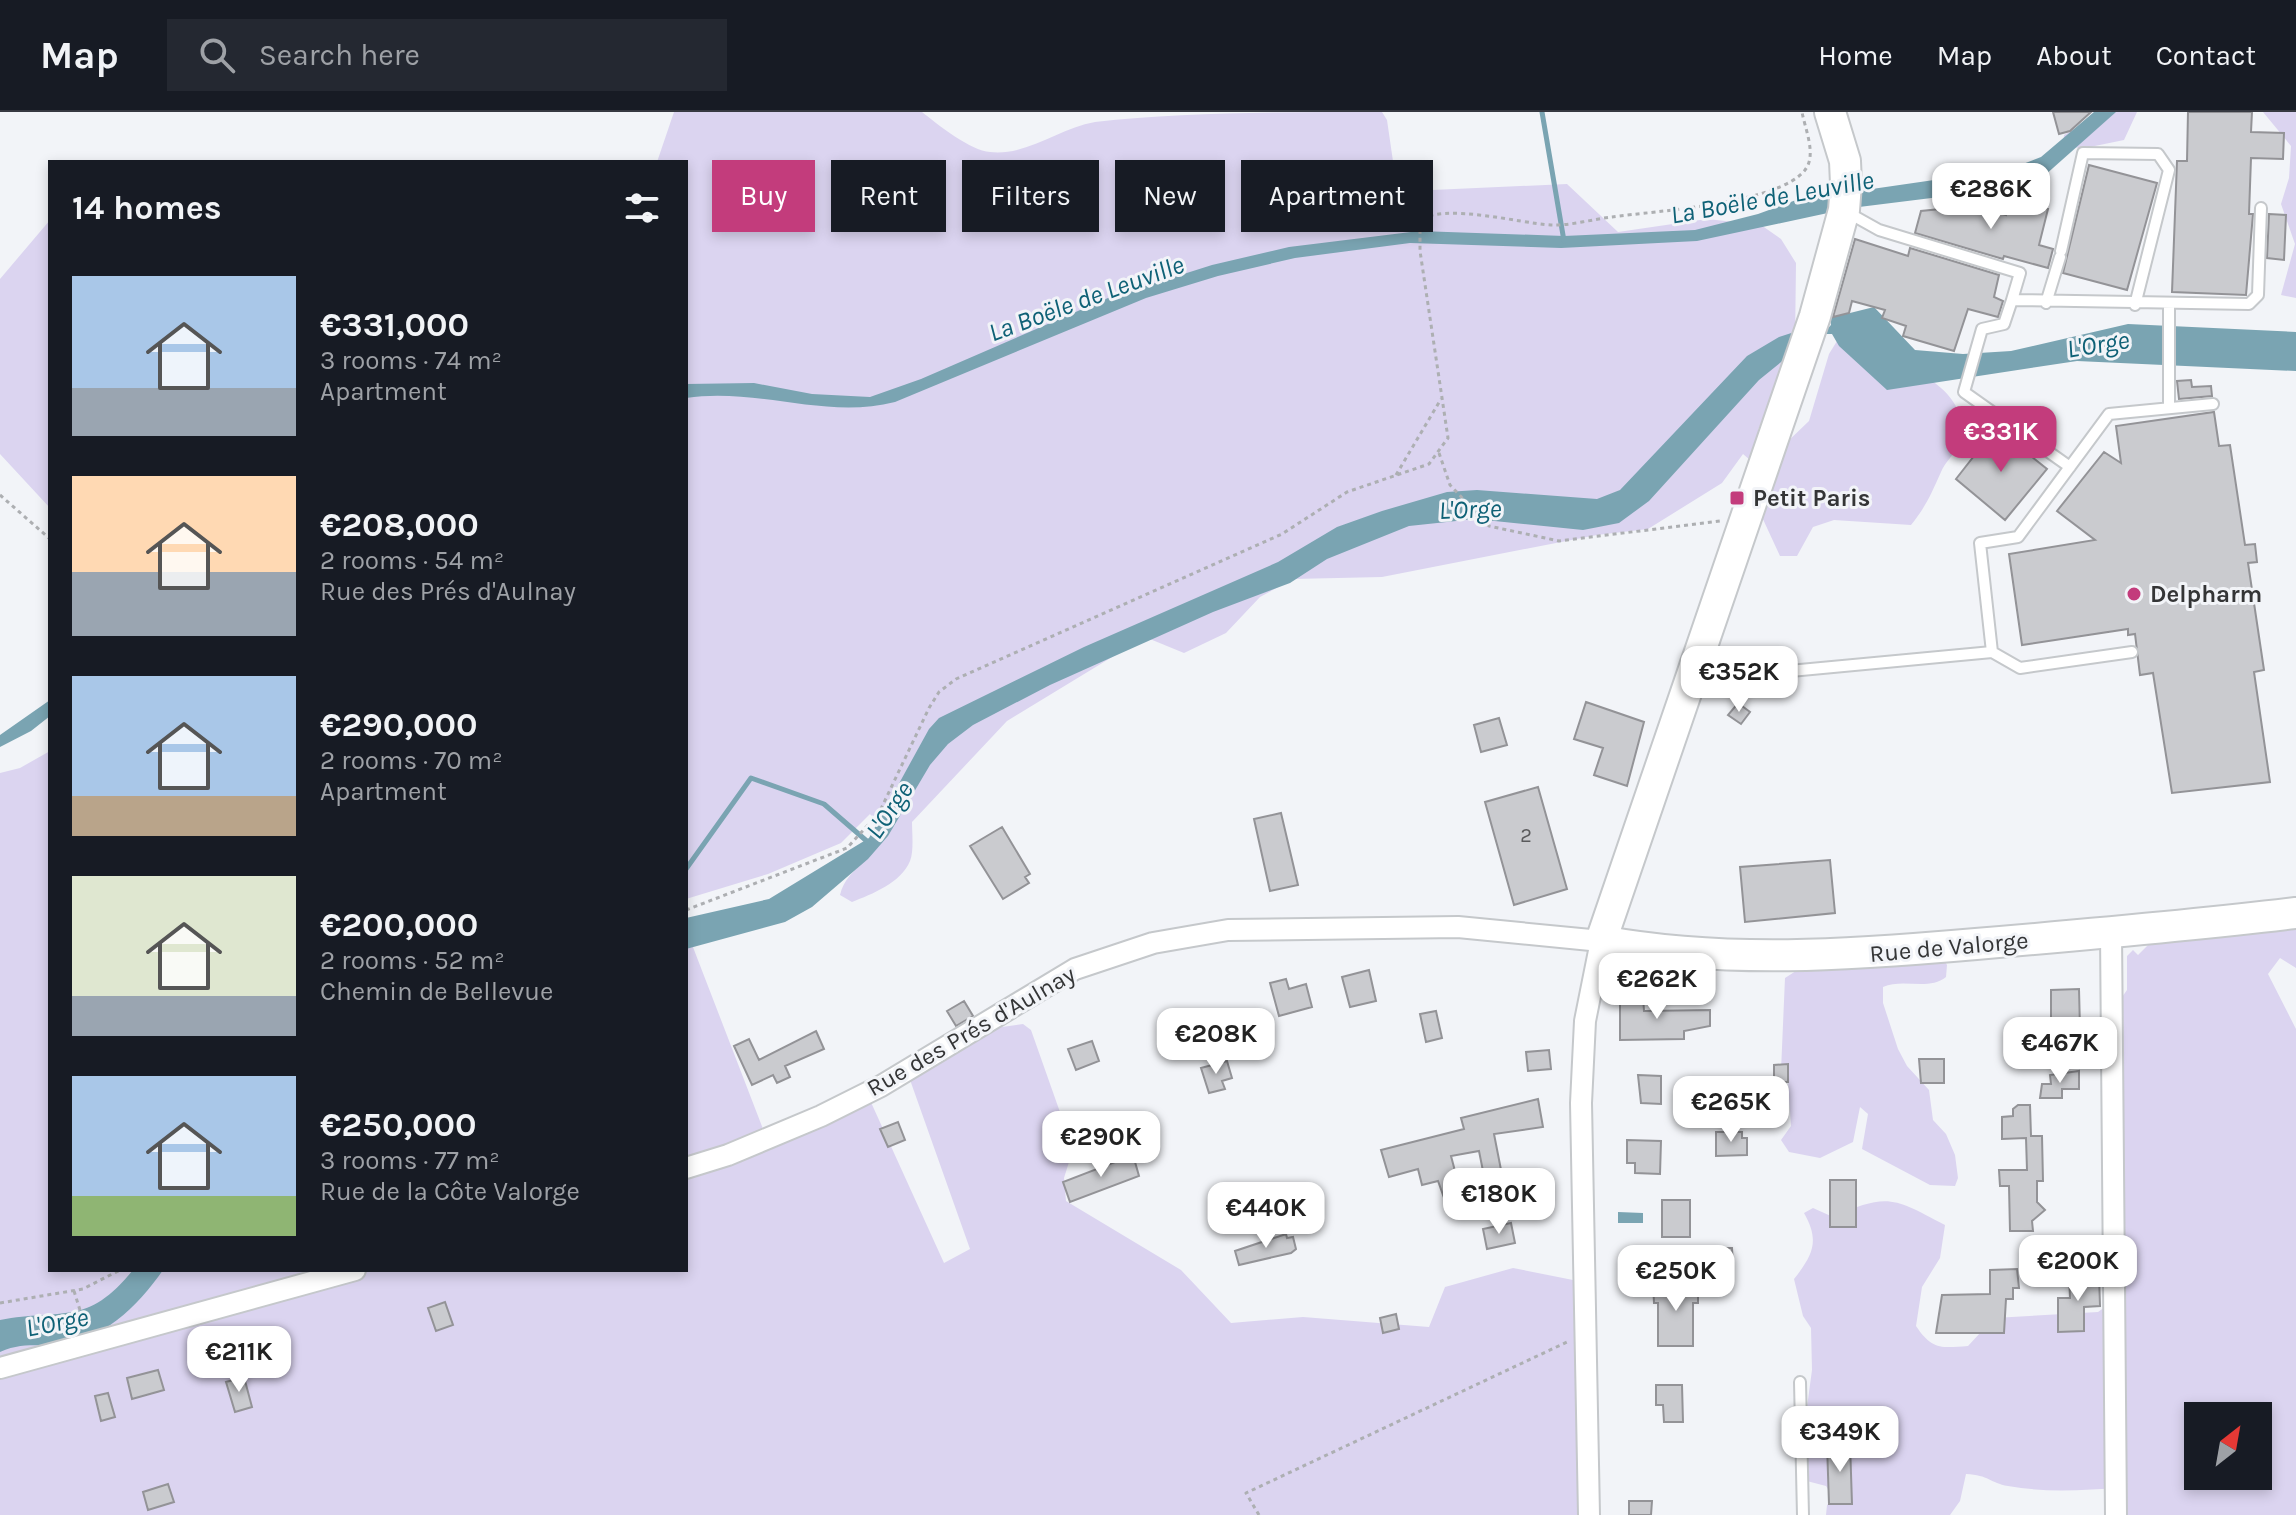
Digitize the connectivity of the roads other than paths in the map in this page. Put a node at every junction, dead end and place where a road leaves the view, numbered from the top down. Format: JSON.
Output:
{"nodes":[{"id":1,"x":1830,"y":112,"type":"edge"},
{"id":2,"x":1845,"y":197,"type":"junction"},
{"id":3,"x":2261,"y":208,"type":"dead end"},
{"id":4,"x":2012,"y":300,"type":"junction"},
{"id":5,"x":2046,"y":303,"type":"junction"},
{"id":6,"x":2169,"y":304,"type":"junction"},
{"id":7,"x":2135,"y":305,"type":"junction"},
{"id":8,"x":2213,"y":404,"type":"dead end"},
{"id":9,"x":2169,"y":408,"type":"junction"},
{"id":10,"x":2070,"y":467,"type":"junction"},
{"id":11,"x":1992,"y":652,"type":"junction"},
{"id":12,"x":2132,"y":652,"type":"dead end"},
{"id":13,"x":1689,"y":680,"type":"junction"},
{"id":14,"x":2296,"y":913,"type":"edge"},
{"id":15,"x":2111,"y":933,"type":"junction"},
{"id":16,"x":1601,"y":941,"type":"junction"},
{"id":17,"x":688,"y":1167,"type":"edge"},
{"id":18,"x":348,"y":1272,"type":"edge"},
{"id":19,"x":0,"y":1368,"type":"edge"},
{"id":20,"x":1800,"y":1382,"type":"dead end"},
{"id":21,"x":1589,"y":1515,"type":"edge"},
{"id":22,"x":1803,"y":1515,"type":"edge"},
{"id":23,"x":2116,"y":1515,"type":"edge"}],
"edges":[{"from":1,"to":2,"type":"street"},
{"from":2,"to":4,"type":"lane"},
{"from":2,"to":13,"type":"street"},
{"from":3,"to":6,"type":"lane"},
{"from":4,"to":5,"type":"lane"},
{"from":4,"to":10,"type":"lane"},
{"from":5,"to":7,"type":"lane"},
{"from":5,"to":7,"type":"lane"},
{"from":6,"to":7,"type":"lane"},
{"from":6,"to":9,"type":"lane"},
{"from":8,"to":9,"type":"lane"},
{"from":9,"to":10,"type":"lane"},
{"from":10,"to":11,"type":"lane"},
{"from":11,"to":12,"type":"lane"},
{"from":11,"to":13,"type":"lane"},
{"from":13,"to":16,"type":"street"},
{"from":14,"to":15,"type":"street","name":"Rue de Valorge"},
{"from":15,"to":16,"type":"street","name":"Rue de Valorge"},
{"from":15,"to":23,"type":"street"},
{"from":16,"to":17,"type":"street","name":"Rue des Prés d'Aulnay"},
{"from":16,"to":21,"type":"street"},
{"from":18,"to":19,"type":"street"},
{"from":20,"to":22,"type":"lane"}]}
